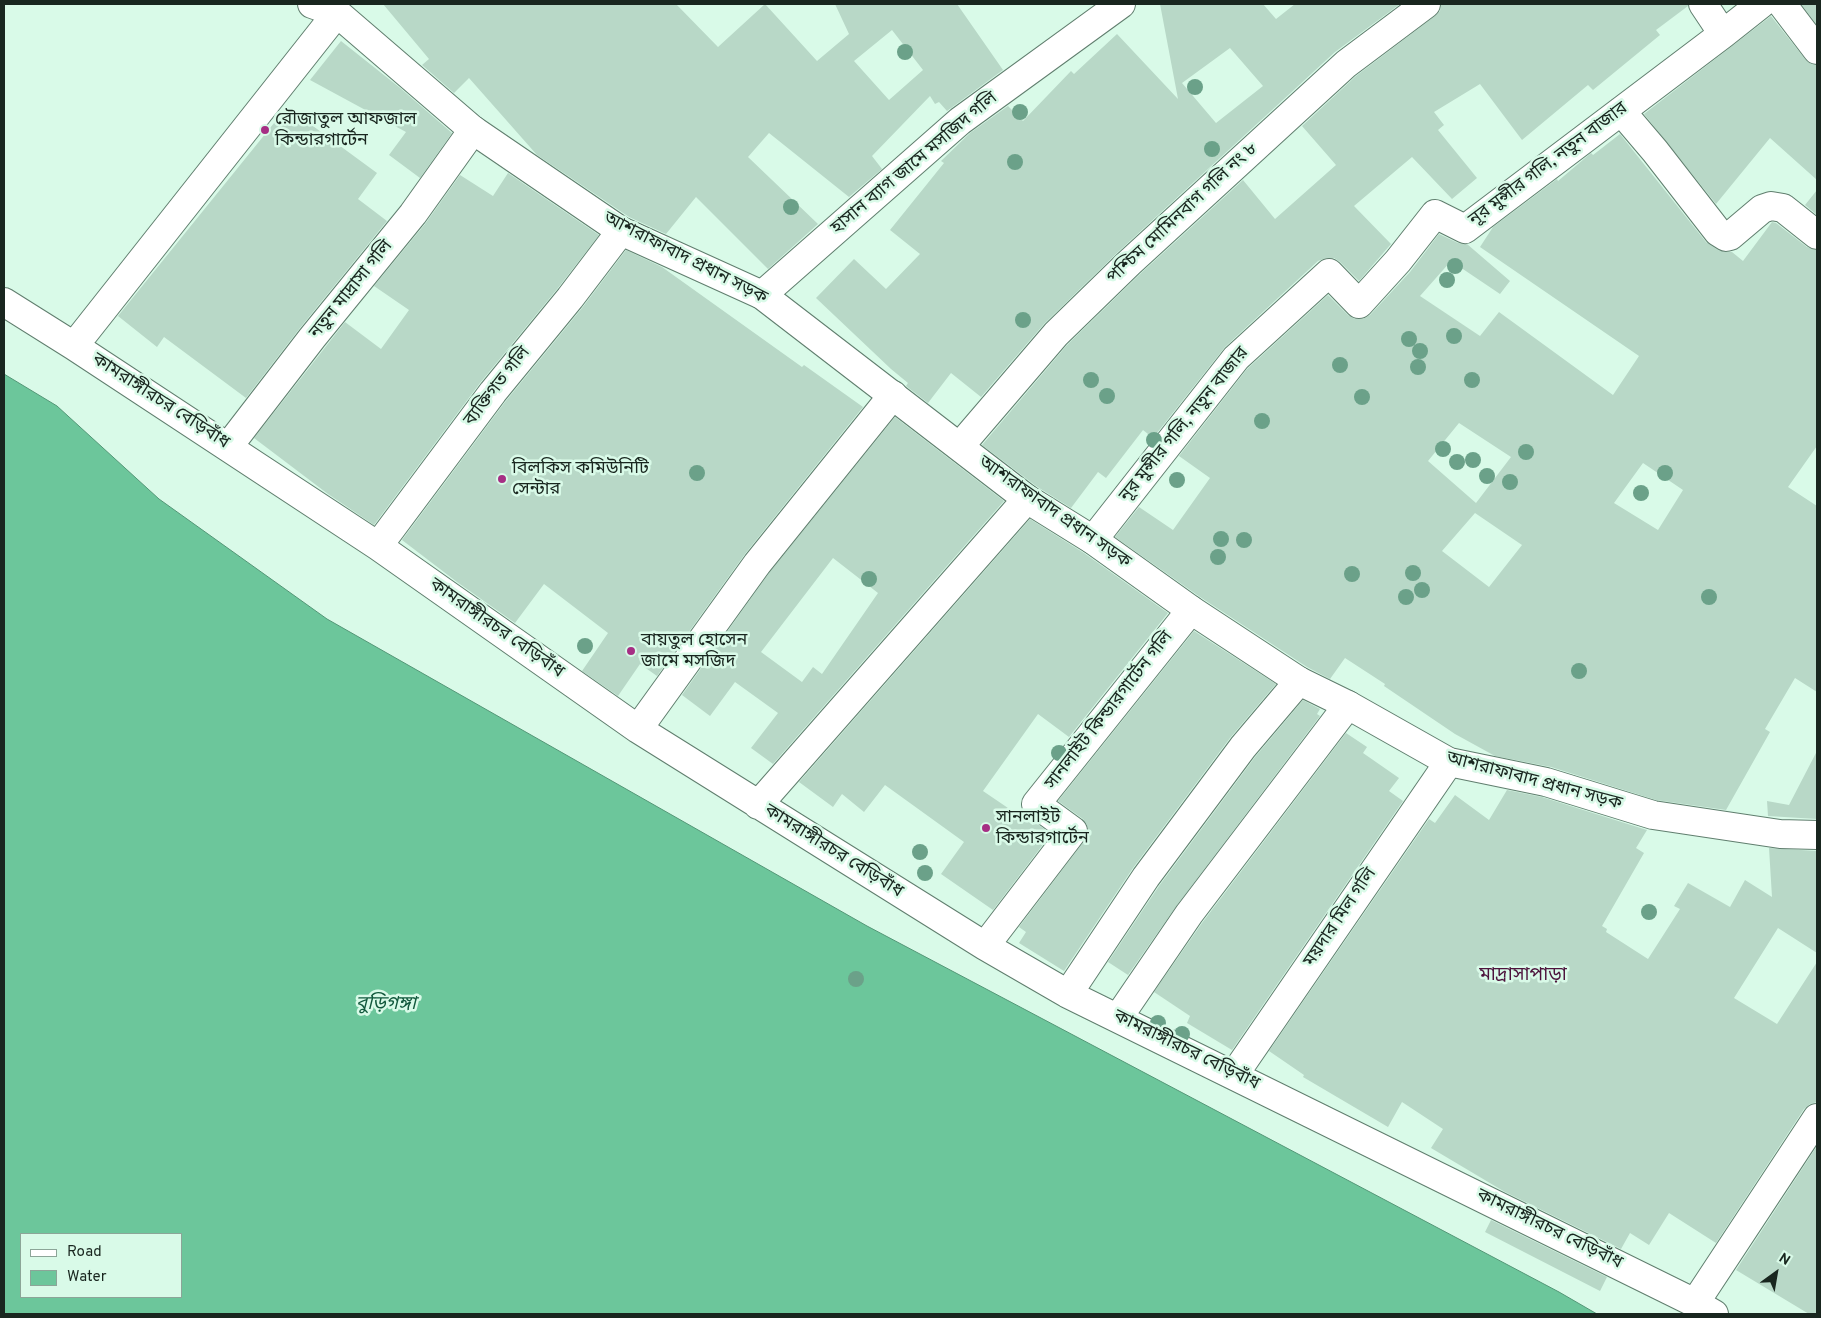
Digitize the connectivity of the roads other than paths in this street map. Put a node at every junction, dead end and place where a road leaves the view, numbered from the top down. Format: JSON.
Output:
{"nodes":[{"id":1,"x":1121,"y":4,"type":"edge"},
{"id":2,"x":1426,"y":4,"type":"edge"},
{"id":3,"x":1702,"y":4,"type":"edge"},
{"id":4,"x":1762,"y":4,"type":"edge"},
{"id":5,"x":1782,"y":4,"type":"edge"},
{"id":6,"x":324,"y":8,"type":"edge"},
{"id":7,"x":1723,"y":34,"type":"junction"},
{"id":8,"x":1817,"y":50,"type":"edge"},
{"id":9,"x":1621,"y":111,"type":"junction"},
{"id":10,"x":473,"y":130,"type":"junction"},
{"id":11,"x":621,"y":231,"type":"junction"},
{"id":12,"x":1817,"y":235,"type":"edge"},
{"id":13,"x":762,"y":295,"type":"junction"},
{"id":14,"x":4,"y":302,"type":"edge"},
{"id":15,"x":74,"y":346,"type":"junction"},
{"id":16,"x":893,"y":395,"type":"junction"},
{"id":17,"x":960,"y":446,"type":"junction"},
{"id":18,"x":228,"y":447,"type":"junction"},
{"id":19,"x":1027,"y":499,"type":"junction"},
{"id":20,"x":1094,"y":540,"type":"junction"},
{"id":21,"x":378,"y":546,"type":"junction"},
{"id":22,"x":1191,"y":610,"type":"junction"},
{"id":23,"x":1299,"y":681,"type":"junction"},
{"id":24,"x":1348,"y":705,"type":"junction"},
{"id":25,"x":638,"y":729,"type":"junction"},
{"id":26,"x":1449,"y":762,"type":"junction"},
{"id":27,"x":758,"y":805,"type":"junction"},
{"id":28,"x":1817,"y":835,"type":"edge"},
{"id":29,"x":985,"y":946,"type":"junction"},
{"id":30,"x":1068,"y":994,"type":"junction"},
{"id":31,"x":1118,"y":1018,"type":"junction"},
{"id":32,"x":1234,"y":1075,"type":"junction"},
{"id":33,"x":1817,"y":1118,"type":"edge"},
{"id":34,"x":1705,"y":1309,"type":"edge"}],
"edges":[{"from":1,"to":13,"type":"street","name":"হাসান ব্যাগ জামে মসজিদ গলি"},
{"from":2,"to":17,"type":"street","name":"পশ্চিম মোমিনবাগ গলি নং ৮"},
{"from":3,"to":7,"type":"street"},
{"from":4,"to":7,"type":"street","name":"নূর মুন্সীর গলি, নতুন বাজার"},
{"from":5,"to":8,"type":"street"},
{"from":6,"to":10,"type":"street","name":"আশরাফাবাদ প্রধান সড়ক"},
{"from":6,"to":15,"type":"street"},
{"from":7,"to":9,"type":"street","name":"নূর মুন্সীর গলি, নতুন বাজার"},
{"from":9,"to":12,"type":"street"},
{"from":9,"to":20,"type":"street","name":"নূর মুন্সীর গলি, নতুন বাজার"},
{"from":10,"to":11,"type":"street","name":"আশরাফাবাদ প্রধান সড়ক"},
{"from":10,"to":18,"type":"street","name":"নতুন মাদ্রাসা গলি"},
{"from":11,"to":13,"type":"street","name":"আশরাফাবাদ প্রধান সড়ক"},
{"from":11,"to":21,"type":"street","name":"ব্যক্তিগত গলি"},
{"from":13,"to":16,"type":"street","name":"আশরাফাবাদ প্রধান সড়ক"},
{"from":14,"to":15,"type":"street","name":"কামরাঙ্গীরচর বেড়িবাঁধ"},
{"from":15,"to":18,"type":"street","name":"কামরাঙ্গীরচর বেড়িবাঁধ"},
{"from":16,"to":17,"type":"street","name":"আশরাফাবাদ প্রধান সড়ক"},
{"from":16,"to":25,"type":"street"},
{"from":17,"to":19,"type":"street","name":"আশরাফাবাদ প্রধান সড়ক"},
{"from":18,"to":21,"type":"street","name":"কামরাঙ্গীরচর বেড়িবাঁধ"},
{"from":19,"to":20,"type":"street","name":"আশরাফাবাদ প্রধান সড়ক"},
{"from":19,"to":27,"type":"street"},
{"from":20,"to":22,"type":"street","name":"আশরাফাবাদ প্রধান সড়ক"},
{"from":21,"to":25,"type":"street","name":"কামরাঙ্গীরচর বেড়িবাঁধ"},
{"from":22,"to":23,"type":"street","name":"আশরাফাবাদ প্রধান সড়ক"},
{"from":22,"to":29,"type":"street","name":"সানলাইট কিন্ডারগার্টেন গলি"},
{"from":23,"to":24,"type":"street","name":"আশরাফাবাদ প্রধান সড়ক"},
{"from":23,"to":30,"type":"street"},
{"from":24,"to":26,"type":"street","name":"আশরাফাবাদ প্রধান সড়ক"},
{"from":24,"to":31,"type":"street"},
{"from":25,"to":27,"type":"street","name":"কামরাঙ্গীরচর বেড়িবাঁধ"},
{"from":26,"to":28,"type":"street","name":"আশরাফাবাদ প্রধান সড়ক"},
{"from":26,"to":32,"type":"street","name":"ময়দার মিল গলি"},
{"from":27,"to":29,"type":"street","name":"কামরাঙ্গীরচর বেড়িবাঁধ"},
{"from":29,"to":30,"type":"street","name":"কামরাঙ্গীরচর বেড়িবাঁধ"},
{"from":30,"to":31,"type":"street","name":"কামরাঙ্গীরচর বেড়িবাঁধ"},
{"from":31,"to":32,"type":"street","name":"কামরাঙ্গীরচর বেড়িবাঁধ"},
{"from":32,"to":34,"type":"street","name":"কামরাঙ্গীরচর বেড়িবাঁধ"},
{"from":33,"to":34,"type":"street"}]}
